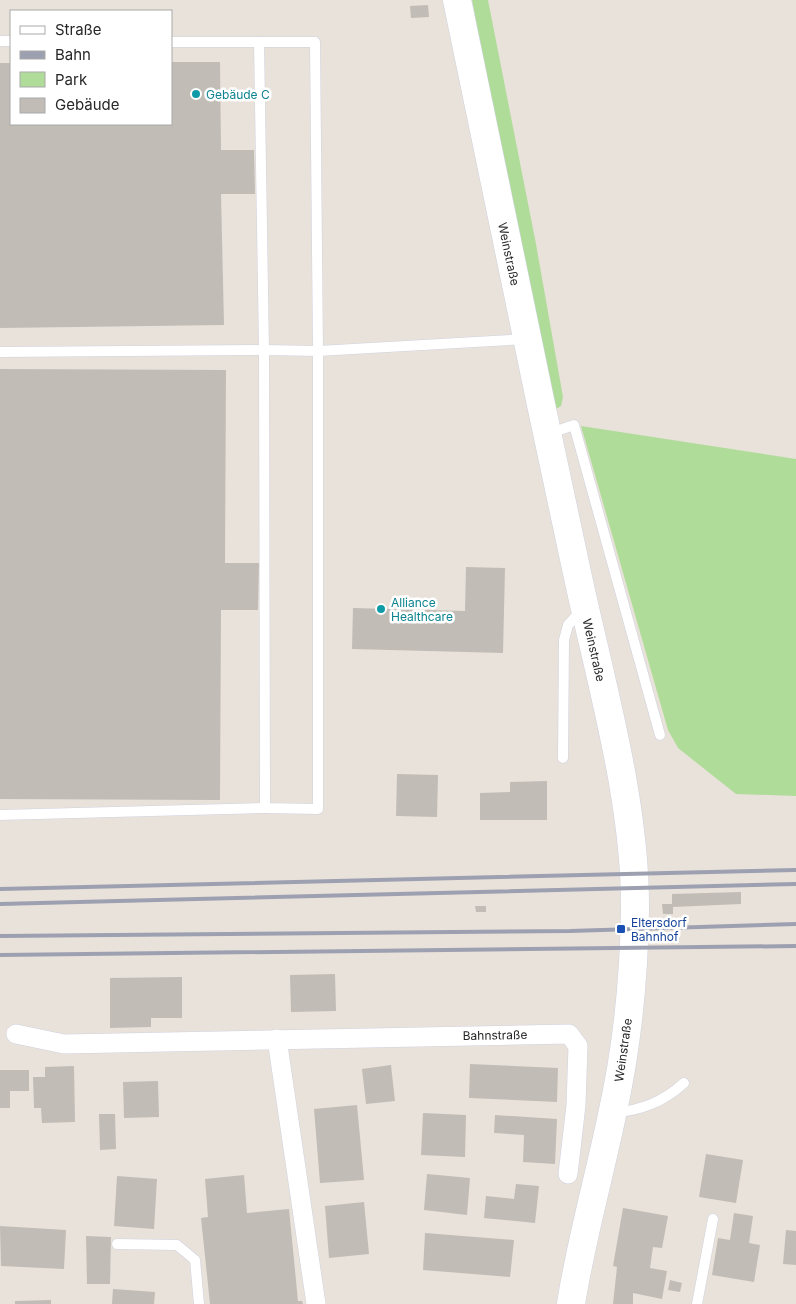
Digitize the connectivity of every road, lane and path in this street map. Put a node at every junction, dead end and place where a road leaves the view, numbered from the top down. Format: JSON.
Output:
{"nodes":[{"id":1,"x":457,"y":0,"type":"edge"},
{"id":2,"x":172,"y":42,"type":"edge"},
{"id":3,"x":259,"y":42,"type":"junction"},
{"id":4,"x":526,"y":338,"type":"junction"},
{"id":5,"x":264,"y":350,"type":"junction"},
{"id":6,"x":318,"y":351,"type":"junction"},
{"id":7,"x":0,"y":352,"type":"edge"},
{"id":8,"x":546,"y":434,"type":"junction"},
{"id":9,"x":584,"y":608,"type":"junction"},
{"id":10,"x":660,"y":735,"type":"dead end"},
{"id":11,"x":563,"y":758,"type":"dead end"},
{"id":12,"x":265,"y":808,"type":"junction"},
{"id":13,"x":0,"y":815,"type":"edge"},
{"id":14,"x":16,"y":1034,"type":"dead end"},
{"id":15,"x":277,"y":1039,"type":"junction"},
{"id":16,"x":684,"y":1083,"type":"dead end"},
{"id":17,"x":613,"y":1114,"type":"junction"},
{"id":18,"x":568,"y":1174,"type":"dead end"},
{"id":19,"x":713,"y":1219,"type":"dead end"},
{"id":20,"x":117,"y":1244,"type":"dead end"},
{"id":21,"x":199,"y":1304,"type":"edge"},
{"id":22,"x":316,"y":1304,"type":"edge"},
{"id":23,"x":571,"y":1304,"type":"edge"},
{"id":24,"x":697,"y":1304,"type":"edge"}],
"edges":[{"from":1,"to":4,"type":"main road","name":"Weinstraße"},
{"from":2,"to":3,"type":"lane"},
{"from":3,"to":5,"type":"lane"},
{"from":3,"to":6,"type":"lane"},
{"from":4,"to":6,"type":"lane"},
{"from":4,"to":8,"type":"main road","name":"Weinstraße"},
{"from":5,"to":6,"type":"lane"},
{"from":5,"to":7,"type":"lane"},
{"from":5,"to":12,"type":"lane"},
{"from":6,"to":12,"type":"lane"},
{"from":8,"to":9,"type":"main road","name":"Weinstraße"},
{"from":8,"to":10,"type":"lane"},
{"from":9,"to":11,"type":"lane"},
{"from":9,"to":17,"type":"main road","name":"Weinstraße"},
{"from":12,"to":13,"type":"lane"},
{"from":14,"to":15,"type":"street","name":"Bahnstraße"},
{"from":15,"to":18,"type":"street","name":"Bahnstraße"},
{"from":15,"to":22,"type":"street"},
{"from":16,"to":17,"type":"lane"},
{"from":17,"to":23,"type":"main road","name":"Weinstraße"},
{"from":19,"to":24,"type":"lane"},
{"from":20,"to":21,"type":"lane"}]}
